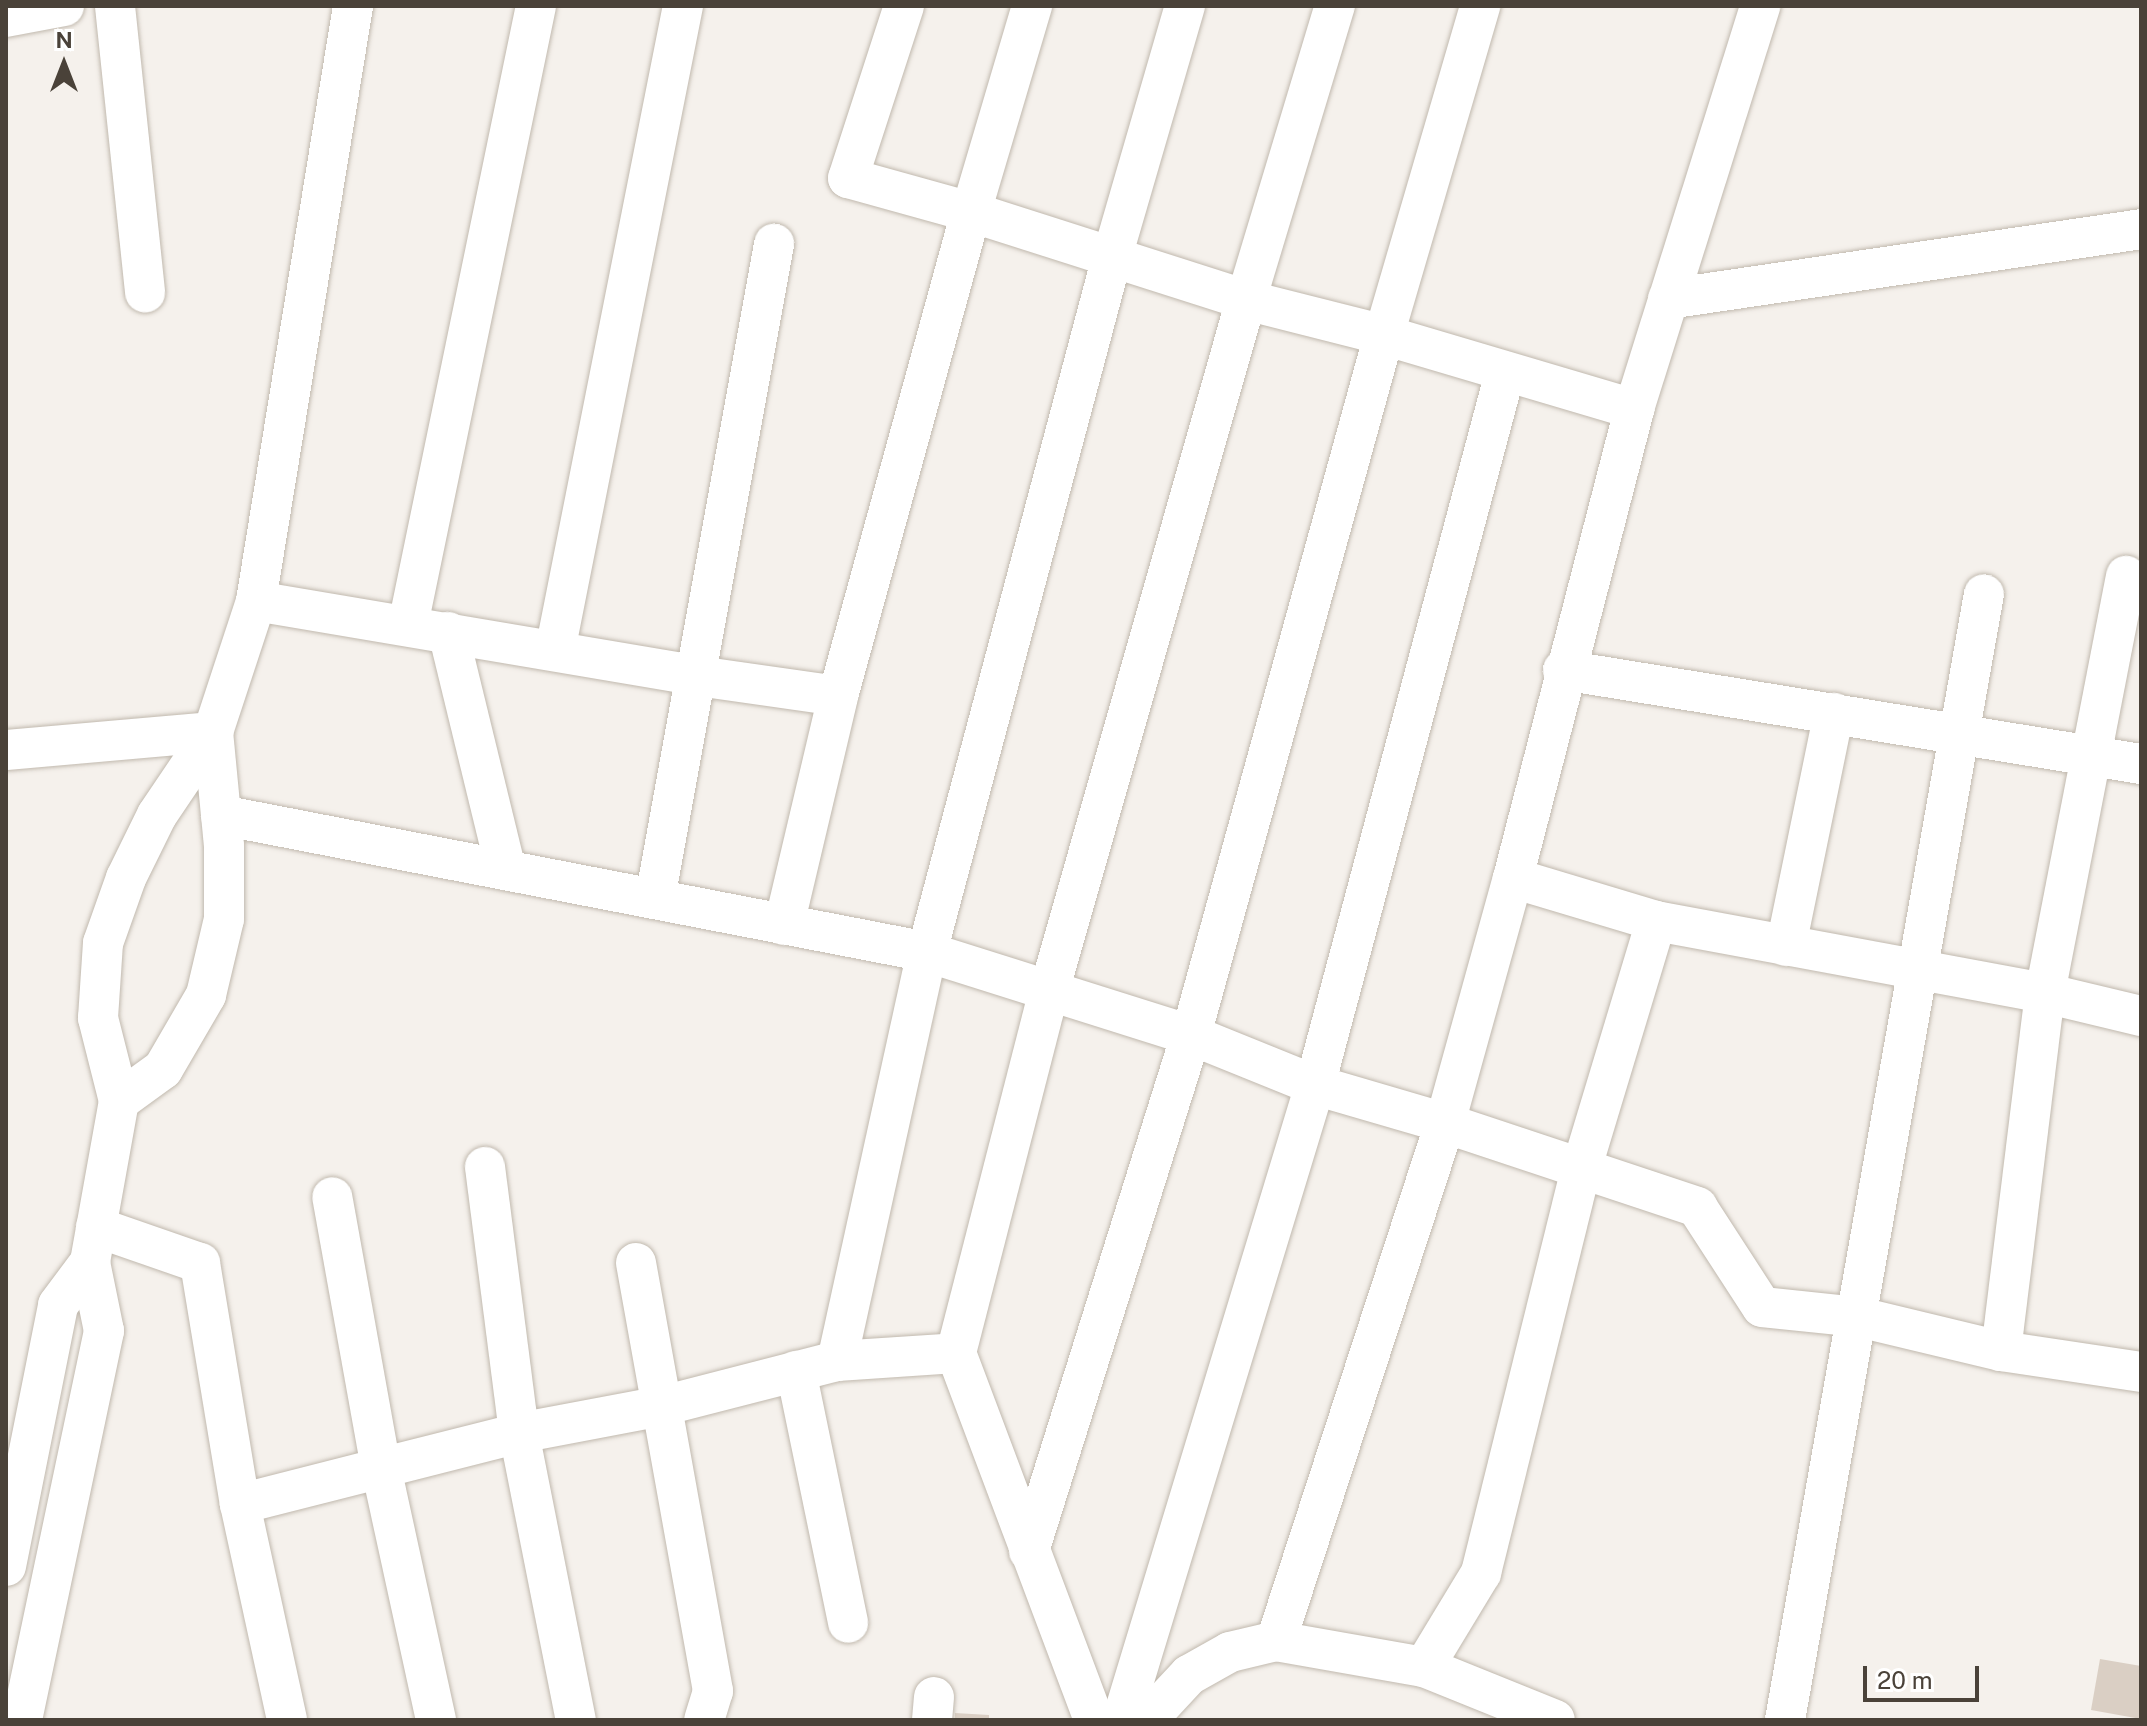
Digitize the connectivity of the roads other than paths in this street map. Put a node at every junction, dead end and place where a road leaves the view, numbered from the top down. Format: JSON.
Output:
{"nodes":[{"id":1,"x":64,"y":6,"type":"edge"},
{"id":2,"x":70,"y":6,"type":"edge"},
{"id":3,"x":115,"y":6,"type":"edge"},
{"id":4,"x":353,"y":6,"type":"edge"},
{"id":5,"x":536,"y":6,"type":"edge"},
{"id":6,"x":683,"y":6,"type":"edge"},
{"id":7,"x":904,"y":6,"type":"edge"},
{"id":8,"x":1032,"y":6,"type":"edge"},
{"id":9,"x":1185,"y":6,"type":"edge"},
{"id":10,"x":1335,"y":6,"type":"edge"},
{"id":11,"x":1480,"y":6,"type":"edge"},
{"id":12,"x":1760,"y":6,"type":"edge"},
{"id":13,"x":6,"y":17,"type":"edge"},
{"id":14,"x":971,"y":212,"type":"junction"},
{"id":15,"x":2141,"y":229,"type":"edge"},
{"id":16,"x":774,"y":244,"type":"dead end"},
{"id":17,"x":1112,"y":257,"type":"junction"},
{"id":18,"x":145,"y":292,"type":"dead end"},
{"id":19,"x":1668,"y":299,"type":"junction"},
{"id":20,"x":1246,"y":300,"type":"junction"},
{"id":21,"x":1384,"y":335,"type":"junction"},
{"id":22,"x":1505,"y":373,"type":"junction"},
{"id":23,"x":1634,"y":409,"type":"junction"},
{"id":24,"x":2126,"y":576,"type":"dead end"},
{"id":25,"x":1984,"y":594,"type":"dead end"},
{"id":26,"x":256,"y":601,"type":"junction"},
{"id":27,"x":408,"y":625,"type":"junction"},
{"id":28,"x":448,"y":632,"type":"junction"},
{"id":29,"x":555,"y":651,"type":"junction"},
{"id":30,"x":1563,"y":670,"type":"junction"},
{"id":31,"x":698,"y":676,"type":"junction"},
{"id":32,"x":838,"y":696,"type":"junction"},
{"id":33,"x":1834,"y":713,"type":"junction"},
{"id":34,"x":213,"y":732,"type":"junction"},
{"id":35,"x":1958,"y":733,"type":"junction"},
{"id":36,"x":6,"y":750,"type":"edge"},
{"id":37,"x":2089,"y":756,"type":"junction"},
{"id":38,"x":2141,"y":764,"type":"edge"},
{"id":39,"x":221,"y":815,"type":"junction"},
{"id":40,"x":506,"y":870,"type":"junction"},
{"id":41,"x":1513,"y":878,"type":"junction"},
{"id":42,"x":655,"y":899,"type":"junction"},
{"id":43,"x":1656,"y":921,"type":"junction"},
{"id":44,"x":784,"y":925,"type":"junction"},
{"id":45,"x":1786,"y":946,"type":"junction"},
{"id":46,"x":927,"y":952,"type":"junction"},
{"id":47,"x":1918,"y":970,"type":"junction"},
{"id":48,"x":1050,"y":988,"type":"junction"},
{"id":49,"x":2045,"y":993,"type":"junction"},
{"id":50,"x":2141,"y":1016,"type":"edge"},
{"id":51,"x":1191,"y":1035,"type":"junction"},
{"id":52,"x":1315,"y":1085,"type":"junction"},
{"id":53,"x":119,"y":1101,"type":"junction"},
{"id":54,"x":1445,"y":1123,"type":"junction"},
{"id":55,"x":485,"y":1167,"type":"dead end"},
{"id":56,"x":1581,"y":1170,"type":"junction"},
{"id":57,"x":332,"y":1197,"type":"dead end"},
{"id":58,"x":93,"y":1244,"type":"junction"},
{"id":59,"x":636,"y":1263,"type":"dead end"},
{"id":60,"x":1859,"y":1317,"type":"junction"},
{"id":61,"x":2001,"y":1351,"type":"junction"},
{"id":62,"x":956,"y":1353,"type":"junction"},
{"id":63,"x":837,"y":1361,"type":"junction"},
{"id":64,"x":796,"y":1371,"type":"junction"},
{"id":65,"x":2141,"y":1372,"type":"edge"},
{"id":66,"x":662,"y":1406,"type":"junction"},
{"id":67,"x":519,"y":1433,"type":"junction"},
{"id":68,"x":381,"y":1468,"type":"junction"},
{"id":69,"x":240,"y":1504,"type":"junction"},
{"id":70,"x":10,"y":1511,"type":"edge"},
{"id":71,"x":1029,"y":1551,"type":"junction"},
{"id":72,"x":6,"y":1566,"type":"edge"},
{"id":73,"x":45,"y":1610,"type":"junction"},
{"id":74,"x":848,"y":1623,"type":"dead end"},
{"id":75,"x":1276,"y":1641,"type":"junction"},
{"id":76,"x":1424,"y":1667,"type":"junction"},
{"id":77,"x":22,"y":1720,"type":"edge"},
{"id":78,"x":287,"y":1720,"type":"edge"},
{"id":79,"x":436,"y":1720,"type":"edge"},
{"id":80,"x":576,"y":1720,"type":"edge"},
{"id":81,"x":704,"y":1720,"type":"edge"},
{"id":82,"x":1094,"y":1720,"type":"edge"},
{"id":83,"x":1122,"y":1720,"type":"edge"},
{"id":84,"x":1147,"y":1720,"type":"edge"},
{"id":85,"x":1555,"y":1720,"type":"edge"},
{"id":86,"x":1785,"y":1720,"type":"edge"}],
"edges":[{"from":1,"to":2,"type":"street"},
{"from":1,"to":13,"type":"street"},
{"from":3,"to":18,"type":"street"},
{"from":4,"to":26,"type":"street"},
{"from":5,"to":27,"type":"street"},
{"from":6,"to":29,"type":"street"},
{"from":7,"to":14,"type":"street"},
{"from":8,"to":14,"type":"street"},
{"from":9,"to":17,"type":"street"},
{"from":10,"to":20,"type":"street"},
{"from":11,"to":21,"type":"street"},
{"from":12,"to":19,"type":"street"},
{"from":14,"to":17,"type":"street"},
{"from":14,"to":32,"type":"street"},
{"from":15,"to":19,"type":"street"},
{"from":16,"to":31,"type":"street"},
{"from":17,"to":20,"type":"street"},
{"from":17,"to":46,"type":"street"},
{"from":19,"to":23,"type":"street"},
{"from":20,"to":21,"type":"street"},
{"from":20,"to":48,"type":"street"},
{"from":21,"to":22,"type":"street"},
{"from":21,"to":51,"type":"street"},
{"from":22,"to":23,"type":"street"},
{"from":22,"to":52,"type":"street"},
{"from":23,"to":30,"type":"street"},
{"from":24,"to":37,"type":"street"},
{"from":25,"to":35,"type":"street"},
{"from":26,"to":27,"type":"street"},
{"from":26,"to":34,"type":"street"},
{"from":27,"to":28,"type":"street"},
{"from":28,"to":29,"type":"street"},
{"from":28,"to":40,"type":"street"},
{"from":29,"to":31,"type":"street"},
{"from":30,"to":33,"type":"street"},
{"from":30,"to":41,"type":"street"},
{"from":31,"to":32,"type":"street"},
{"from":31,"to":42,"type":"street"},
{"from":32,"to":44,"type":"street"},
{"from":33,"to":35,"type":"street"},
{"from":33,"to":45,"type":"street"},
{"from":34,"to":36,"type":"street"},
{"from":34,"to":39,"type":"street"},
{"from":34,"to":53,"type":"street"},
{"from":35,"to":37,"type":"street"},
{"from":35,"to":47,"type":"street"},
{"from":37,"to":38,"type":"street"},
{"from":37,"to":49,"type":"street"},
{"from":39,"to":40,"type":"street"},
{"from":39,"to":53,"type":"street"},
{"from":40,"to":42,"type":"street"},
{"from":41,"to":43,"type":"street"},
{"from":41,"to":54,"type":"street"},
{"from":42,"to":44,"type":"street"},
{"from":43,"to":45,"type":"street"},
{"from":43,"to":56,"type":"street"},
{"from":44,"to":46,"type":"street"},
{"from":45,"to":47,"type":"street"},
{"from":46,"to":48,"type":"street"},
{"from":46,"to":63,"type":"street"},
{"from":47,"to":49,"type":"street"},
{"from":47,"to":60,"type":"street"},
{"from":48,"to":51,"type":"street"},
{"from":48,"to":62,"type":"street"},
{"from":49,"to":50,"type":"street"},
{"from":49,"to":61,"type":"street"},
{"from":51,"to":52,"type":"street"},
{"from":51,"to":71,"type":"street"},
{"from":52,"to":54,"type":"street"},
{"from":52,"to":83,"type":"street"},
{"from":53,"to":58,"type":"street"},
{"from":54,"to":56,"type":"street"},
{"from":54,"to":75,"type":"street"},
{"from":55,"to":67,"type":"street"},
{"from":56,"to":60,"type":"street"},
{"from":56,"to":76,"type":"street"},
{"from":57,"to":68,"type":"street"},
{"from":58,"to":69,"type":"street"},
{"from":58,"to":70,"type":"street"},
{"from":58,"to":73,"type":"street"},
{"from":59,"to":66,"type":"street"},
{"from":60,"to":61,"type":"street"},
{"from":60,"to":86,"type":"street"},
{"from":61,"to":65,"type":"street"},
{"from":62,"to":63,"type":"street"},
{"from":62,"to":71,"type":"street"},
{"from":63,"to":64,"type":"street"},
{"from":64,"to":66,"type":"street"},
{"from":64,"to":74,"type":"street"},
{"from":66,"to":67,"type":"street"},
{"from":66,"to":81,"type":"street"},
{"from":67,"to":68,"type":"street"},
{"from":67,"to":80,"type":"street"},
{"from":68,"to":69,"type":"street"},
{"from":68,"to":79,"type":"street"},
{"from":69,"to":78,"type":"street"},
{"from":70,"to":72,"type":"street"},
{"from":70,"to":73,"type":"street"},
{"from":71,"to":82,"type":"street"},
{"from":73,"to":77,"type":"street"},
{"from":75,"to":76,"type":"street"},
{"from":75,"to":84,"type":"street"},
{"from":76,"to":85,"type":"street"}]}
